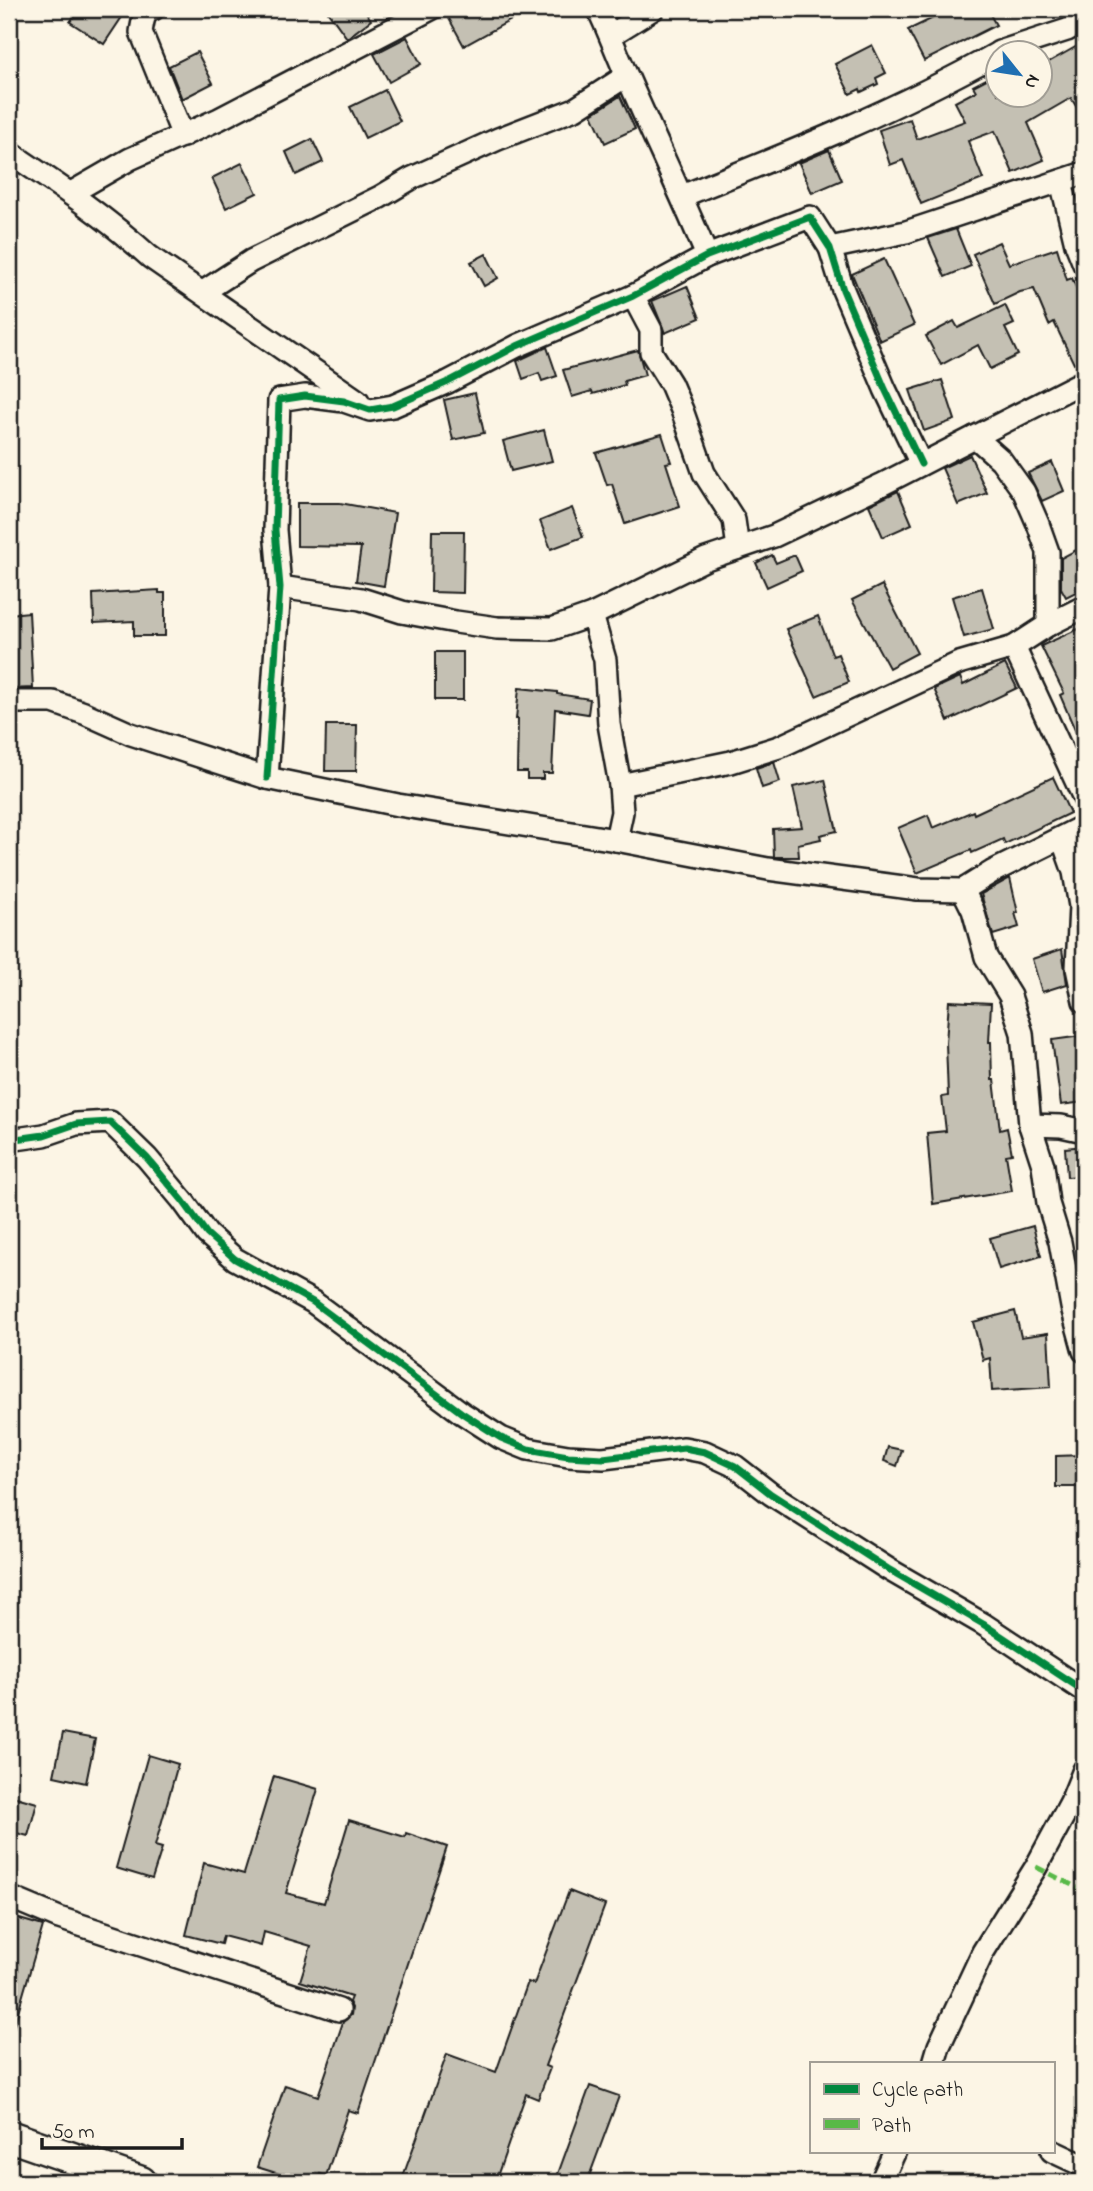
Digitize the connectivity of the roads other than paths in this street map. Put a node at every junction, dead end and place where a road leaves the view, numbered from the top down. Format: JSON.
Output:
{"nodes":[{"id":1,"x":153,"y":9,"type":"edge"},
{"id":2,"x":431,"y":9,"type":"edge"},
{"id":3,"x":598,"y":9,"type":"edge"},
{"id":4,"x":653,"y":9,"type":"edge"},
{"id":5,"x":1084,"y":21,"type":"edge"},
{"id":6,"x":611,"y":35,"type":"junction"},
{"id":7,"x":1043,"y":38,"type":"edge"},
{"id":8,"x":984,"y":61,"type":"edge"},
{"id":9,"x":626,"y":76,"type":"junction"},
{"id":10,"x":183,"y":136,"type":"junction"},
{"id":11,"x":9,"y":152,"type":"edge"},
{"id":12,"x":1084,"y":173,"type":"edge"},
{"id":13,"x":1061,"y":181,"type":"junction"},
{"id":14,"x":71,"y":193,"type":"junction"},
{"id":15,"x":682,"y":196,"type":"junction"},
{"id":16,"x":830,"y":248,"type":"junction"},
{"id":17,"x":707,"y":256,"type":"junction"},
{"id":18,"x":1084,"y":264,"type":"edge"},
{"id":19,"x":203,"y":292,"type":"junction"},
{"id":20,"x":633,"y":296,"type":"junction"},
{"id":21,"x":1084,"y":381,"type":"edge"},
{"id":22,"x":370,"y":410,"type":"junction"},
{"id":23,"x":975,"y":437,"type":"junction"},
{"id":24,"x":921,"y":464,"type":"junction"},
{"id":25,"x":738,"y":548,"type":"junction"},
{"id":26,"x":280,"y":587,"type":"junction"},
{"id":27,"x":1084,"y":607,"type":"edge"},
{"id":28,"x":592,"y":615,"type":"junction"},
{"id":29,"x":1048,"y":625,"type":"junction"},
{"id":30,"x":1014,"y":647,"type":"junction"},
{"id":31,"x":9,"y":702,"type":"edge"},
{"id":32,"x":267,"y":778,"type":"junction"},
{"id":33,"x":620,"y":785,"type":"junction"},
{"id":34,"x":1084,"y":798,"type":"edge"},
{"id":35,"x":1084,"y":826,"type":"edge"},
{"id":36,"x":1062,"y":838,"type":"junction"},
{"id":37,"x":616,"y":840,"type":"junction"},
{"id":38,"x":962,"y":890,"type":"junction"},
{"id":39,"x":1084,"y":1001,"type":"edge"},
{"id":40,"x":1031,"y":1125,"type":"junction"},
{"id":41,"x":1084,"y":1131,"type":"edge"},
{"id":42,"x":9,"y":1140,"type":"edge"},
{"id":43,"x":1084,"y":1350,"type":"edge"},
{"id":44,"x":1084,"y":1691,"type":"edge"},
{"id":45,"x":1084,"y":1770,"type":"edge"},
{"id":46,"x":9,"y":1898,"type":"edge"},
{"id":47,"x":339,"y":2010,"type":"dead end"},
{"id":48,"x":934,"y":2062,"type":"edge"},
{"id":49,"x":9,"y":2136,"type":"edge"},
{"id":50,"x":895,"y":2152,"type":"edge"},
{"id":51,"x":1054,"y":2152,"type":"edge"},
{"id":52,"x":1084,"y":2166,"type":"edge"},
{"id":53,"x":141,"y":2182,"type":"edge"},
{"id":54,"x":881,"y":2182,"type":"edge"}],
"edges":[{"from":1,"to":10,"type":"street"},
{"from":2,"to":10,"type":"street"},
{"from":3,"to":6,"type":"street"},
{"from":4,"to":6,"type":"street"},
{"from":5,"to":7,"type":"street"},
{"from":6,"to":9,"type":"street"},
{"from":8,"to":15,"type":"street"},
{"from":9,"to":15,"type":"street"},
{"from":9,"to":19,"type":"street"},
{"from":10,"to":14,"type":"street"},
{"from":11,"to":14,"type":"street"},
{"from":12,"to":13,"type":"street"},
{"from":13,"to":16,"type":"street"},
{"from":13,"to":18,"type":"street"},
{"from":14,"to":19,"type":"street"},
{"from":15,"to":17,"type":"street"},
{"from":16,"to":17,"type":"street"},
{"from":16,"to":24,"type":"street"},
{"from":17,"to":20,"type":"street"},
{"from":19,"to":22,"type":"street"},
{"from":20,"to":22,"type":"street"},
{"from":20,"to":25,"type":"street"},
{"from":21,"to":23,"type":"street"},
{"from":22,"to":26,"type":"street"},
{"from":23,"to":24,"type":"street"},
{"from":23,"to":29,"type":"street"},
{"from":24,"to":25,"type":"street"},
{"from":25,"to":28,"type":"street"},
{"from":26,"to":28,"type":"street"},
{"from":26,"to":32,"type":"street"},
{"from":27,"to":29,"type":"street"},
{"from":28,"to":33,"type":"street"},
{"from":29,"to":30,"type":"street"},
{"from":30,"to":33,"type":"street"},
{"from":30,"to":34,"type":"street"},
{"from":31,"to":32,"type":"street"},
{"from":32,"to":37,"type":"street"},
{"from":33,"to":37,"type":"street"},
{"from":35,"to":36,"type":"street"},
{"from":36,"to":38,"type":"street"},
{"from":36,"to":39,"type":"street"},
{"from":37,"to":38,"type":"street"},
{"from":38,"to":40,"type":"street"},
{"from":40,"to":41,"type":"street"},
{"from":40,"to":43,"type":"street"},
{"from":42,"to":44,"type":"street"},
{"from":45,"to":48,"type":"street"},
{"from":46,"to":47,"type":"street"},
{"from":49,"to":53,"type":"main road"},
{"from":50,"to":54,"type":"street"},
{"from":51,"to":52,"type":"street"}]}
